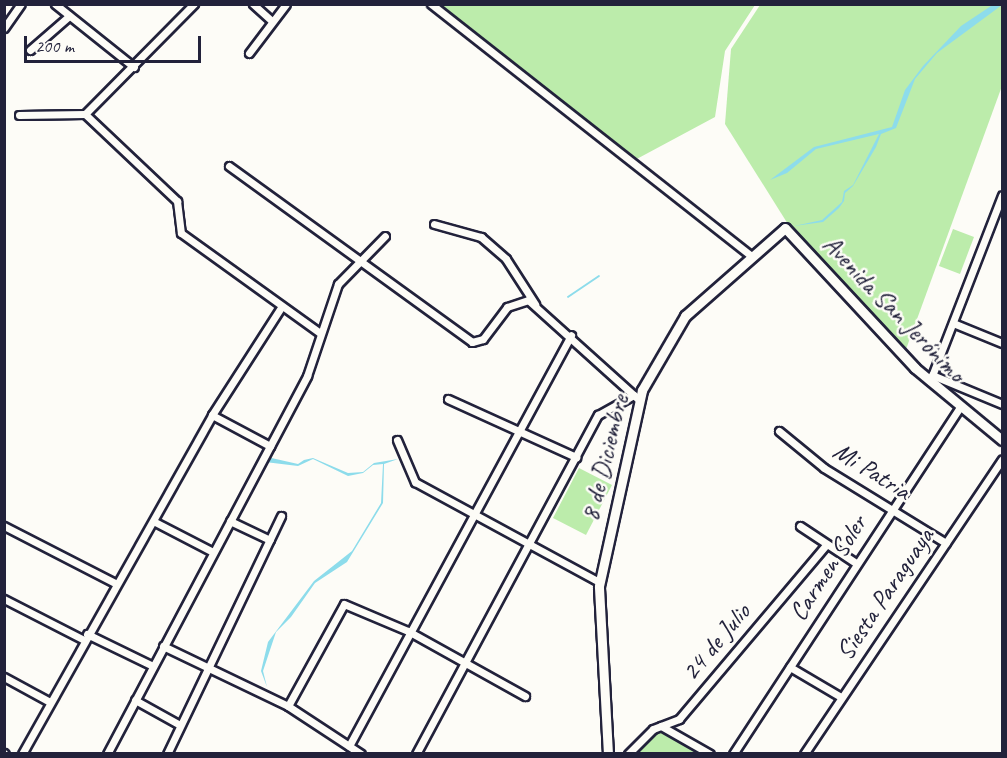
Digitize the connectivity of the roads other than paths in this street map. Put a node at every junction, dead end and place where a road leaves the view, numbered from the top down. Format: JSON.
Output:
{"nodes":[{"id":1,"x":55,"y":4,"type":"edge"},
{"id":2,"x":194,"y":4,"type":"edge"},
{"id":3,"x":253,"y":4,"type":"edge"},
{"id":4,"x":286,"y":4,"type":"edge"},
{"id":5,"x":431,"y":4,"type":"edge"},
{"id":6,"x":20,"y":5,"type":"edge"},
{"id":7,"x":69,"y":16,"type":"junction"},
{"id":8,"x":272,"y":21,"type":"junction"},
{"id":9,"x":4,"y":28,"type":"edge"},
{"id":10,"x":30,"y":51,"type":"dead end"},
{"id":11,"x":249,"y":53,"type":"dead end"},
{"id":12,"x":134,"y":67,"type":"junction"},
{"id":13,"x":86,"y":114,"type":"junction"},
{"id":14,"x":19,"y":115,"type":"dead end"},
{"id":15,"x":229,"y":166,"type":"dead end"},
{"id":16,"x":1002,"y":195,"type":"edge"},
{"id":17,"x":1000,"y":208,"type":"edge"},
{"id":18,"x":434,"y":224,"type":"dead end"},
{"id":19,"x":785,"y":228,"type":"joint"},
{"id":20,"x":386,"y":236,"type":"dead end"},
{"id":21,"x":751,"y":256,"type":"junction"},
{"id":22,"x":362,"y":262,"type":"junction"},
{"id":23,"x":535,"y":304,"type":"junction"},
{"id":24,"x":280,"y":309,"type":"junction"},
{"id":25,"x":953,"y":323,"type":"junction"},
{"id":26,"x":320,"y":333,"type":"junction"},
{"id":27,"x":571,"y":335,"type":"junction"},
{"id":28,"x":1002,"y":343,"type":"edge"},
{"id":29,"x":931,"y":378,"type":"junction"},
{"id":30,"x":636,"y":398,"type":"junction"},
{"id":31,"x":448,"y":399,"type":"dead end"},
{"id":32,"x":1002,"y":404,"type":"edge"},
{"id":33,"x":961,"y":406,"type":"junction"},
{"id":34,"x":212,"y":415,"type":"junction"},
{"id":35,"x":516,"y":430,"type":"junction"},
{"id":36,"x":779,"y":431,"type":"dead end"},
{"id":37,"x":397,"y":440,"type":"dead end"},
{"id":38,"x":1002,"y":440,"type":"edge"},
{"id":39,"x":270,"y":446,"type":"junction"},
{"id":40,"x":576,"y":457,"type":"junction"},
{"id":41,"x":1002,"y":459,"type":"edge"},
{"id":42,"x":893,"y":508,"type":"junction"},
{"id":43,"x":471,"y":514,"type":"junction"},
{"id":44,"x":282,"y":516,"type":"dead end"},
{"id":45,"x":230,"y":521,"type":"junction"},
{"id":46,"x":155,"y":522,"type":"junction"},
{"id":47,"x":4,"y":526,"type":"edge"},
{"id":48,"x":800,"y":526,"type":"dead end"},
{"id":49,"x":270,"y":540,"type":"junction"},
{"id":50,"x":946,"y":543,"type":"junction"},
{"id":51,"x":827,"y":544,"type":"junction"},
{"id":52,"x":531,"y":547,"type":"junction"},
{"id":53,"x":213,"y":552,"type":"junction"},
{"id":54,"x":856,"y":563,"type":"junction"},
{"id":55,"x":599,"y":582,"type":"junction"},
{"id":56,"x":115,"y":583,"type":"junction"},
{"id":57,"x":4,"y":599,"type":"edge"},
{"id":58,"x":408,"y":631,"type":"junction"},
{"id":59,"x":86,"y":637,"type":"junction"},
{"id":60,"x":163,"y":646,"type":"junction"},
{"id":61,"x":467,"y":664,"type":"junction"},
{"id":62,"x":153,"y":666,"type":"junction"},
{"id":63,"x":208,"y":666,"type":"junction"},
{"id":64,"x":790,"y":667,"type":"junction"},
{"id":65,"x":4,"y":677,"type":"edge"},
{"id":66,"x":525,"y":696,"type":"dead end"},
{"id":67,"x":841,"y":697,"type":"junction"},
{"id":68,"x":135,"y":700,"type":"junction"},
{"id":69,"x":50,"y":702,"type":"junction"},
{"id":70,"x":288,"y":706,"type":"junction"},
{"id":71,"x":180,"y":725,"type":"junction"},
{"id":72,"x":661,"y":726,"type":"junction"},
{"id":73,"x":350,"y":749,"type":"edge"},
{"id":74,"x":22,"y":753,"type":"edge"},
{"id":75,"x":107,"y":753,"type":"edge"},
{"id":76,"x":167,"y":753,"type":"edge"},
{"id":77,"x":361,"y":753,"type":"edge"},
{"id":78,"x":416,"y":753,"type":"edge"},
{"id":79,"x":608,"y":753,"type":"edge"},
{"id":80,"x":628,"y":753,"type":"edge"},
{"id":81,"x":710,"y":753,"type":"edge"},
{"id":82,"x":733,"y":753,"type":"edge"},
{"id":83,"x":804,"y":753,"type":"edge"}],
"edges":[{"from":1,"to":7,"type":"street"},
{"from":2,"to":12,"type":"street"},
{"from":3,"to":8,"type":"street"},
{"from":4,"to":8,"type":"street"},
{"from":5,"to":21,"type":"street"},
{"from":6,"to":9,"type":"street"},
{"from":7,"to":10,"type":"street"},
{"from":7,"to":12,"type":"street"},
{"from":8,"to":11,"type":"street"},
{"from":12,"to":13,"type":"street"},
{"from":13,"to":14,"type":"street"},
{"from":13,"to":24,"type":"street"},
{"from":15,"to":22,"type":"street"},
{"from":16,"to":17,"type":"street"},
{"from":17,"to":25,"type":"street"},
{"from":18,"to":23,"type":"street"},
{"from":19,"to":21,"type":"street","name":"8 de Diciembre"},
{"from":19,"to":29,"type":"street","name":"Avenida San Jerónimo"},
{"from":20,"to":22,"type":"street"},
{"from":21,"to":30,"type":"street","name":"8 de Diciembre"},
{"from":22,"to":23,"type":"street"},
{"from":22,"to":26,"type":"street"},
{"from":23,"to":27,"type":"street"},
{"from":24,"to":26,"type":"street"},
{"from":24,"to":34,"type":"street"},
{"from":25,"to":28,"type":"street"},
{"from":25,"to":29,"type":"street"},
{"from":26,"to":39,"type":"street"},
{"from":27,"to":30,"type":"street"},
{"from":27,"to":35,"type":"street"},
{"from":29,"to":32,"type":"street"},
{"from":29,"to":33,"type":"street","name":"Avenida San Jerónimo"},
{"from":30,"to":40,"type":"street"},
{"from":30,"to":55,"type":"street","name":"8 de Diciembre"},
{"from":31,"to":35,"type":"street"},
{"from":33,"to":38,"type":"street","name":"Avenida San Jerónimo"},
{"from":33,"to":42,"type":"street","name":"Carmen Soler"},
{"from":34,"to":39,"type":"street"},
{"from":34,"to":46,"type":"street"},
{"from":35,"to":40,"type":"street"},
{"from":35,"to":43,"type":"street"},
{"from":36,"to":42,"type":"street","name":"Mi Patria"},
{"from":37,"to":43,"type":"street"},
{"from":39,"to":45,"type":"street"},
{"from":40,"to":52,"type":"street"},
{"from":41,"to":50,"type":"street","name":"Siesta Paraguaya"},
{"from":42,"to":50,"type":"street","name":"Mi Patria"},
{"from":42,"to":54,"type":"street","name":"Carmen Soler"},
{"from":43,"to":52,"type":"street"},
{"from":43,"to":58,"type":"street"},
{"from":44,"to":49,"type":"street"},
{"from":45,"to":49,"type":"street"},
{"from":45,"to":53,"type":"street"},
{"from":46,"to":53,"type":"street"},
{"from":46,"to":56,"type":"street"},
{"from":47,"to":56,"type":"street"},
{"from":48,"to":51,"type":"street"},
{"from":49,"to":63,"type":"street"},
{"from":50,"to":67,"type":"street","name":"Siesta Paraguaya"},
{"from":51,"to":54,"type":"street"},
{"from":51,"to":72,"type":"street","name":"24 de Julio"},
{"from":52,"to":55,"type":"street"},
{"from":52,"to":61,"type":"street"},
{"from":53,"to":60,"type":"street"},
{"from":54,"to":64,"type":"street","name":"Carmen Soler"},
{"from":55,"to":79,"type":"street","name":"8 de Diciembre"},
{"from":56,"to":59,"type":"street"},
{"from":57,"to":59,"type":"street"},
{"from":58,"to":61,"type":"street"},
{"from":58,"to":70,"type":"street"},
{"from":58,"to":73,"type":"street"},
{"from":59,"to":62,"type":"street"},
{"from":59,"to":69,"type":"street"},
{"from":60,"to":62,"type":"street"},
{"from":60,"to":63,"type":"street"},
{"from":61,"to":66,"type":"street"},
{"from":61,"to":78,"type":"street"},
{"from":62,"to":68,"type":"street"},
{"from":63,"to":70,"type":"street"},
{"from":63,"to":71,"type":"street"},
{"from":64,"to":67,"type":"street"},
{"from":64,"to":82,"type":"street","name":"Carmen Soler"},
{"from":65,"to":69,"type":"street"},
{"from":67,"to":83,"type":"street","name":"Siesta Paraguaya"},
{"from":68,"to":71,"type":"street"},
{"from":68,"to":75,"type":"street"},
{"from":69,"to":74,"type":"street"},
{"from":70,"to":73,"type":"street"},
{"from":71,"to":76,"type":"street"},
{"from":72,"to":80,"type":"street","name":"24 de Julio"},
{"from":72,"to":81,"type":"street"},
{"from":73,"to":77,"type":"street"}]}
